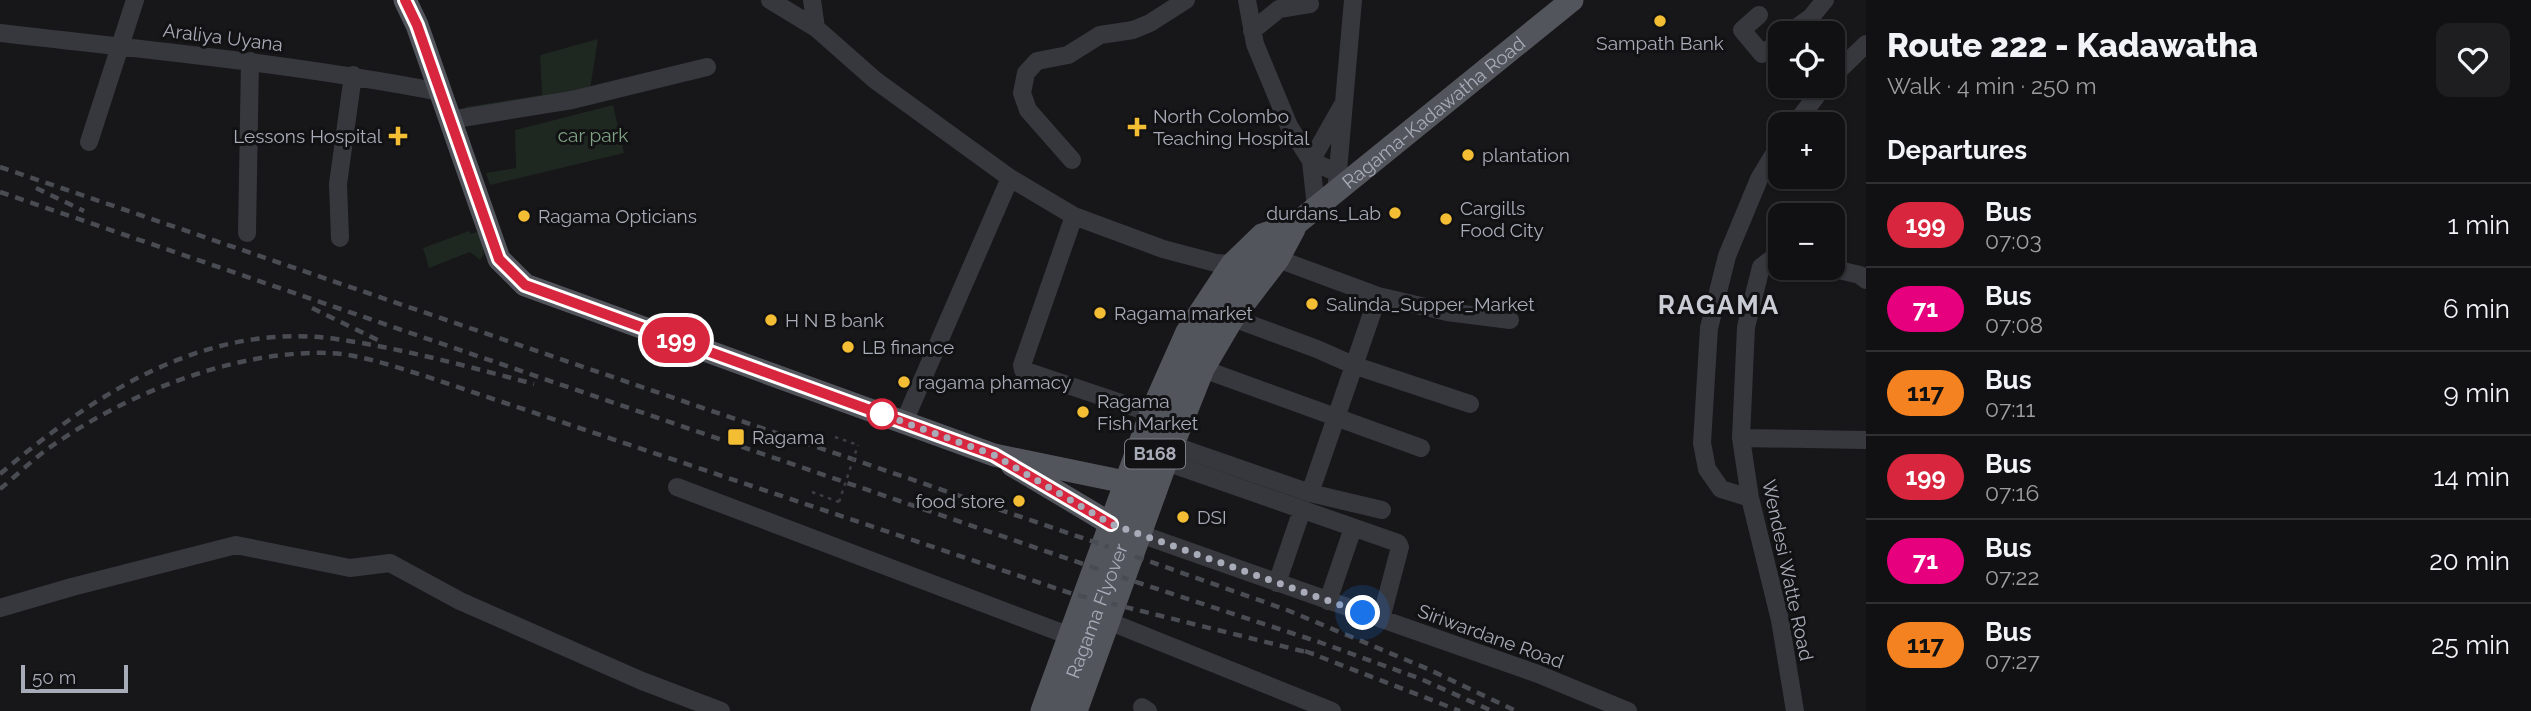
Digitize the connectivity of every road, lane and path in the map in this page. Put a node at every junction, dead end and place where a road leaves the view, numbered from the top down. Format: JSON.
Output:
{"nodes":[{"id":1,"x":135,"y":0,"type":"edge"},
{"id":2,"x":405,"y":0,"type":"edge"},
{"id":3,"x":771,"y":0,"type":"edge"},
{"id":4,"x":812,"y":0,"type":"edge"},
{"id":5,"x":1186,"y":0,"type":"edge"},
{"id":6,"x":1247,"y":0,"type":"edge"},
{"id":7,"x":1353,"y":0,"type":"edge"},
{"id":8,"x":1572,"y":0,"type":"edge"},
{"id":9,"x":1825,"y":0,"type":"edge"},
{"id":10,"x":1310,"y":4,"type":"dead end"},
{"id":11,"x":1759,"y":15,"type":"dead end"},
{"id":12,"x":1806,"y":21,"type":"edge"},
{"id":13,"x":817,"y":27,"type":"junction"},
{"id":14,"x":1252,"y":31,"type":"junction"},
{"id":15,"x":0,"y":33,"type":"edge"},
{"id":16,"x":1866,"y":44,"type":"edge"},
{"id":17,"x":122,"y":47,"type":"junction"},
{"id":18,"x":1768,"y":50,"type":"edge"},
{"id":19,"x":250,"y":61,"type":"junction"},
{"id":20,"x":1845,"y":64,"type":"edge"},
{"id":21,"x":707,"y":67,"type":"dead end"},
{"id":22,"x":353,"y":75,"type":"junction"},
{"id":23,"x":440,"y":92,"type":"junction"},
{"id":24,"x":1815,"y":98,"type":"edge"},
{"id":25,"x":1345,"y":100,"type":"junction"},
{"id":26,"x":1804,"y":112,"type":"edge"},
{"id":27,"x":450,"y":120,"type":"junction"},
{"id":28,"x":89,"y":142,"type":"dead end"},
{"id":29,"x":1072,"y":160,"type":"dead end"},
{"id":30,"x":1311,"y":161,"type":"junction"},
{"id":31,"x":1768,"y":163,"type":"edge"},
{"id":32,"x":1010,"y":178,"type":"junction"},
{"id":33,"x":1337,"y":183,"type":"junction"},
{"id":34,"x":1316,"y":207,"type":"junction"},
{"id":35,"x":1074,"y":216,"type":"junction"},
{"id":36,"x":1297,"y":223,"type":"junction"},
{"id":37,"x":247,"y":233,"type":"dead end"},
{"id":38,"x":340,"y":238,"type":"dead end"},
{"id":39,"x":1278,"y":259,"type":"junction"},
{"id":40,"x":1768,"y":262,"type":"edge"},
{"id":41,"x":1232,"y":264,"type":"junction"},
{"id":42,"x":1845,"y":272,"type":"edge"},
{"id":43,"x":1866,"y":280,"type":"edge"},
{"id":44,"x":1378,"y":296,"type":"junction"},
{"id":45,"x":1233,"y":318,"type":"junction"},
{"id":46,"x":1510,"y":320,"type":"dead end"},
{"id":47,"x":1353,"y":365,"type":"junction"},
{"id":48,"x":1203,"y":369,"type":"junction"},
{"id":49,"x":1470,"y":404,"type":"dead end"},
{"id":50,"x":1151,"y":413,"type":"junction"},
{"id":51,"x":1335,"y":417,"type":"junction"},
{"id":52,"x":904,"y":422,"type":"junction"},
{"id":53,"x":835,"y":437,"type":"dead end"},
{"id":54,"x":1741,"y":438,"type":"junction"},
{"id":55,"x":1866,"y":440,"type":"edge"},
{"id":56,"x":1421,"y":448,"type":"dead end"},
{"id":57,"x":1169,"y":453,"type":"junction"},
{"id":58,"x":994,"y":455,"type":"junction"},
{"id":59,"x":1125,"y":482,"type":"junction"},
{"id":60,"x":677,"y":487,"type":"dead end"},
{"id":61,"x":812,"y":492,"type":"dead end"},
{"id":62,"x":1155,"y":492,"type":"junction"},
{"id":63,"x":1310,"y":493,"type":"junction"},
{"id":64,"x":1750,"y":498,"type":"junction"},
{"id":65,"x":1302,"y":510,"type":"junction"},
{"id":66,"x":1382,"y":510,"type":"dead end"},
{"id":67,"x":1111,"y":524,"type":"junction"},
{"id":68,"x":1353,"y":528,"type":"junction"},
{"id":69,"x":1140,"y":534,"type":"junction"},
{"id":70,"x":1277,"y":583,"type":"junction"},
{"id":71,"x":1328,"y":601,"type":"junction"},
{"id":72,"x":0,"y":608,"type":"edge"},
{"id":73,"x":1381,"y":619,"type":"junction"},
{"id":74,"x":1108,"y":621,"type":"junction"},
{"id":75,"x":1070,"y":636,"type":"junction"},
{"id":76,"x":721,"y":711,"type":"edge"},
{"id":77,"x":1042,"y":711,"type":"edge"},
{"id":78,"x":1059,"y":711,"type":"edge"},
{"id":79,"x":1076,"y":711,"type":"edge"},
{"id":80,"x":1332,"y":711,"type":"edge"},
{"id":81,"x":1628,"y":711,"type":"edge"},
{"id":82,"x":1795,"y":711,"type":"edge"}],
"edges":[{"from":1,"to":17,"type":"street"},
{"from":2,"to":23,"type":"main road"},
{"from":3,"to":13,"type":"street"},
{"from":4,"to":13,"type":"street"},
{"from":5,"to":29,"type":"street"},
{"from":6,"to":14,"type":"street"},
{"from":7,"to":25,"type":"street"},
{"from":8,"to":33,"type":"main road","name":"Ragama-Kadawatha Road","number":"B168"},
{"from":9,"to":12,"type":"street"},
{"from":10,"to":14,"type":"street"},
{"from":11,"to":18,"type":"street"},
{"from":13,"to":32,"type":"street"},
{"from":14,"to":30,"type":"street"},
{"from":15,"to":17,"type":"street","name":"Araliya Uyana"},
{"from":16,"to":20,"type":"street"},
{"from":17,"to":19,"type":"street","name":"Araliya Uyana"},
{"from":17,"to":28,"type":"street"},
{"from":19,"to":22,"type":"street","name":"Araliya Uyana"},
{"from":19,"to":37,"type":"street"},
{"from":21,"to":27,"type":"street"},
{"from":22,"to":23,"type":"street","name":"Araliya Uyana"},
{"from":22,"to":38,"type":"street"},
{"from":23,"to":27,"type":"main road"},
{"from":24,"to":26,"type":"street"},
{"from":25,"to":30,"type":"street"},
{"from":25,"to":33,"type":"street"},
{"from":27,"to":52,"type":"main road"},
{"from":30,"to":33,"type":"street"},
{"from":30,"to":34,"type":"street"},
{"from":31,"to":64,"type":"street"},
{"from":32,"to":35,"type":"street"},
{"from":32,"to":52,"type":"street"},
{"from":33,"to":34,"type":"main road","name":"Ragama-Kadawatha Road","number":"B168"},
{"from":34,"to":36,"type":"main road","name":"Ragama-Kadawatha Road","number":"B168"},
{"from":35,"to":41,"type":"street"},
{"from":35,"to":50,"type":"street"},
{"from":36,"to":39,"type":"main road","number":"B168"},
{"from":36,"to":41,"type":"main road","number":"B168"},
{"from":36,"to":78,"type":"main road","name":"Ragama Flyover","number":"B168","bridge":true},
{"from":39,"to":44,"type":"street"},
{"from":39,"to":45,"type":"main road","number":"B168"},
{"from":40,"to":54,"type":"street","name":"Wendesi Watte Road"},
{"from":41,"to":50,"type":"main road","number":"B168"},
{"from":42,"to":43,"type":"street"},
{"from":44,"to":46,"type":"street"},
{"from":44,"to":47,"type":"street"},
{"from":45,"to":47,"type":"street"},
{"from":45,"to":48,"type":"main road","number":"B168"},
{"from":47,"to":49,"type":"street"},
{"from":47,"to":51,"type":"street"},
{"from":48,"to":51,"type":"street"},
{"from":48,"to":57,"type":"main road","number":"B168"},
{"from":50,"to":59,"type":"main road","number":"B168"},
{"from":51,"to":56,"type":"street"},
{"from":51,"to":63,"type":"street"},
{"from":52,"to":58,"type":"main road"},
{"from":53,"to":61,"type":"path","bridge":true},
{"from":54,"to":55,"type":"street"},
{"from":54,"to":64,"type":"street","name":"Wendesi Watte Road"},
{"from":57,"to":62,"type":"main road","number":"B168"},
{"from":57,"to":63,"type":"street"},
{"from":57,"to":65,"type":"street"},
{"from":58,"to":59,"type":"main road"},
{"from":58,"to":67,"type":"main road"},
{"from":59,"to":62,"type":"main road"},
{"from":59,"to":67,"type":"main road","number":"B168"},
{"from":60,"to":75,"type":"street"},
{"from":62,"to":69,"type":"main road","number":"B168"},
{"from":63,"to":66,"type":"street"},
{"from":64,"to":82,"type":"street","name":"Wendesi Watte Road"},
{"from":65,"to":68,"type":"street"},
{"from":65,"to":70,"type":"street"},
{"from":67,"to":69,"type":"main road"},
{"from":67,"to":75,"type":"main road","number":"B168"},
{"from":68,"to":71,"type":"street"},
{"from":68,"to":73,"type":"street"},
{"from":69,"to":70,"type":"street","name":"Siriwardane Road"},
{"from":69,"to":74,"type":"main road","number":"B168"},
{"from":70,"to":71,"type":"street","name":"Siriwardane Road"},
{"from":71,"to":73,"type":"street","name":"Siriwardane Road"},
{"from":72,"to":76,"type":"street"},
{"from":73,"to":81,"type":"street","name":"Siriwardane Road"},
{"from":74,"to":79,"type":"main road","number":"B168"},
{"from":74,"to":80,"type":"street"},
{"from":75,"to":77,"type":"main road","number":"B168"}]}
